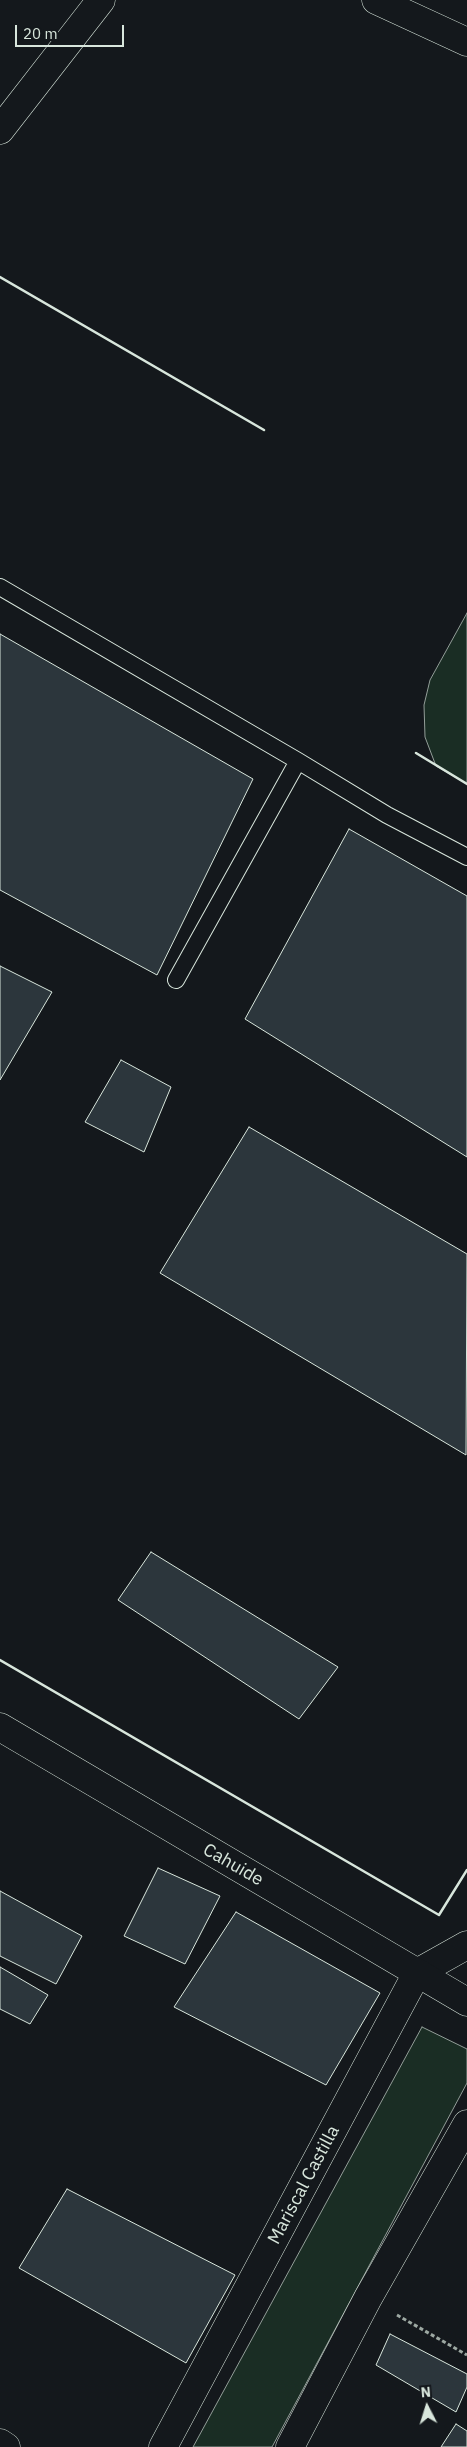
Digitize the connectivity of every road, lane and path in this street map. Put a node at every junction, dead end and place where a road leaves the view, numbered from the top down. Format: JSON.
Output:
{"nodes":[{"id":1,"x":101,"y":0,"type":"edge"},
{"id":2,"x":376,"y":0,"type":"edge"},
{"id":3,"x":467,"y":42,"type":"edge"},
{"id":4,"x":0,"y":130,"type":"edge"},
{"id":5,"x":0,"y":588,"type":"edge"},
{"id":6,"x":298,"y":761,"type":"junction"},
{"id":7,"x":467,"y":857,"type":"edge"},
{"id":8,"x":176,"y":980,"type":"dead end"},
{"id":9,"x":0,"y":1727,"type":"edge"},
{"id":10,"x":467,"y":1945,"type":"edge"},
{"id":11,"x":417,"y":1973,"type":"junction"},
{"id":12,"x":467,"y":2002,"type":"edge"},
{"id":13,"x":467,"y":2124,"type":"edge"},
{"id":14,"x":368,"y":2298,"type":"junction"},
{"id":15,"x":467,"y":2355,"type":"edge"},
{"id":16,"x":0,"y":2443,"type":"edge"},
{"id":17,"x":6,"y":2447,"type":"edge"},
{"id":18,"x":163,"y":2447,"type":"edge"},
{"id":19,"x":290,"y":2447,"type":"edge"}],
"edges":[{"from":1,"to":4,"type":"main road"},
{"from":2,"to":3,"type":"main road"},
{"from":5,"to":6,"type":"lane"},
{"from":6,"to":7,"type":"lane"},
{"from":6,"to":8,"type":"lane"},
{"from":9,"to":11,"type":"main road","name":"Cahuide"},
{"from":10,"to":11,"type":"main road"},
{"from":11,"to":12,"type":"main road","name":"Cahuide"},
{"from":11,"to":18,"type":"main road","name":"Mariscal Castilla"},
{"from":13,"to":14,"type":"main road"},
{"from":14,"to":15,"type":"path"},
{"from":14,"to":19,"type":"main road"},
{"from":16,"to":17,"type":"main road"}]}
